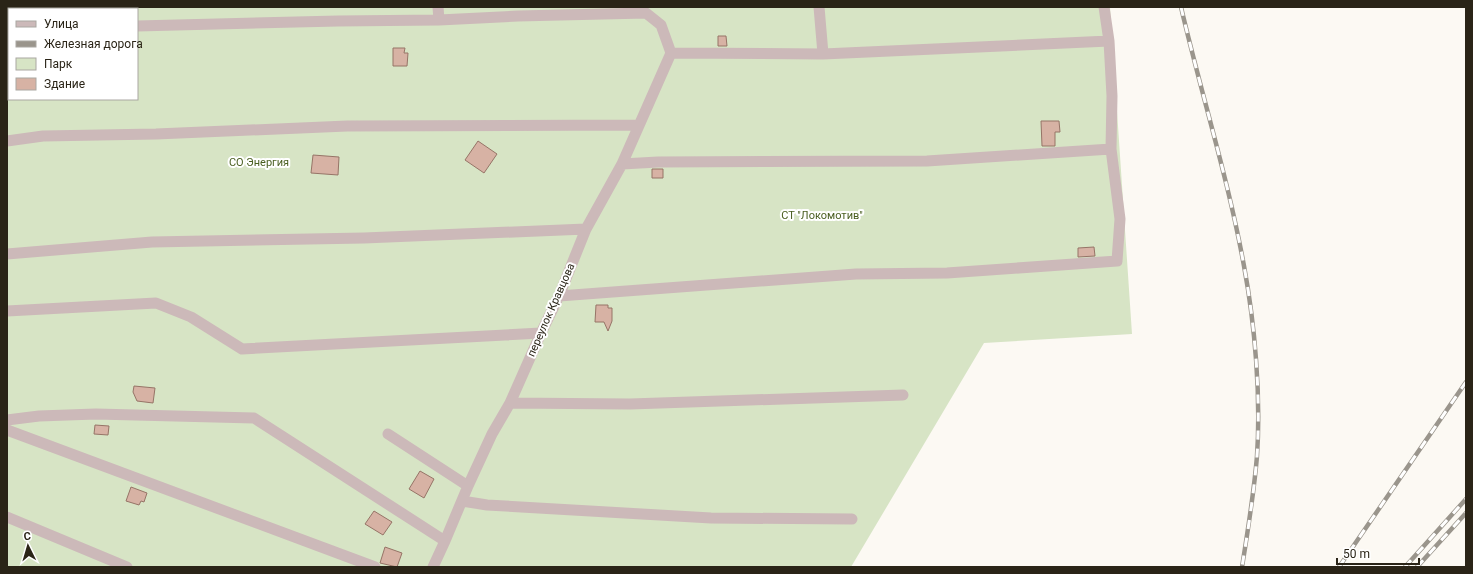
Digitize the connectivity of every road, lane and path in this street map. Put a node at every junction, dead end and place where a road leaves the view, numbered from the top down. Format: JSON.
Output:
{"nodes":[{"id":1,"x":438,"y":7,"type":"edge"},
{"id":2,"x":818,"y":7,"type":"edge"},
{"id":3,"x":1104,"y":7,"type":"edge"},
{"id":4,"x":518,"y":11,"type":"edge"},
{"id":5,"x":439,"y":20,"type":"junction"},
{"id":6,"x":138,"y":26,"type":"edge"},
{"id":7,"x":1109,"y":41,"type":"junction"},
{"id":8,"x":671,"y":53,"type":"junction"},
{"id":9,"x":823,"y":54,"type":"junction"},
{"id":10,"x":638,"y":125,"type":"junction"},
{"id":11,"x":7,"y":140,"type":"edge"},
{"id":12,"x":1111,"y":149,"type":"junction"},
{"id":13,"x":622,"y":164,"type":"junction"},
{"id":14,"x":586,"y":230,"type":"junction"},
{"id":15,"x":7,"y":254,"type":"edge"},
{"id":16,"x":559,"y":296,"type":"junction"},
{"id":17,"x":7,"y":311,"type":"edge"},
{"id":18,"x":541,"y":333,"type":"junction"},
{"id":19,"x":903,"y":395,"type":"dead end"},
{"id":20,"x":510,"y":402,"type":"junction"},
{"id":21,"x":7,"y":420,"type":"edge"},
{"id":22,"x":7,"y":430,"type":"edge"},
{"id":23,"x":388,"y":434,"type":"dead end"},
{"id":24,"x":468,"y":486,"type":"junction"},
{"id":25,"x":462,"y":501,"type":"junction"},
{"id":26,"x":7,"y":517,"type":"edge"},
{"id":27,"x":852,"y":519,"type":"dead end"},
{"id":28,"x":445,"y":541,"type":"junction"},
{"id":29,"x":126,"y":567,"type":"edge"},
{"id":30,"x":375,"y":567,"type":"edge"},
{"id":31,"x":432,"y":567,"type":"edge"}],
"edges":[{"from":1,"to":5,"type":"street"},
{"from":2,"to":9,"type":"street"},
{"from":3,"to":7,"type":"street"},
{"from":4,"to":5,"type":"street"},
{"from":4,"to":8,"type":"street"},
{"from":5,"to":6,"type":"street"},
{"from":7,"to":9,"type":"street"},
{"from":7,"to":12,"type":"street"},
{"from":8,"to":9,"type":"street"},
{"from":8,"to":10,"type":"street","name":"переулок Кравцова"},
{"from":10,"to":11,"type":"street"},
{"from":10,"to":13,"type":"street","name":"переулок Кравцова"},
{"from":12,"to":13,"type":"street"},
{"from":12,"to":16,"type":"street"},
{"from":13,"to":14,"type":"street","name":"переулок Кравцова"},
{"from":14,"to":15,"type":"street"},
{"from":14,"to":16,"type":"street","name":"переулок Кравцова"},
{"from":16,"to":18,"type":"street","name":"переулок Кравцова"},
{"from":17,"to":18,"type":"street"},
{"from":18,"to":20,"type":"street","name":"переулок Кравцова"},
{"from":19,"to":20,"type":"street"},
{"from":20,"to":24,"type":"street","name":"переулок Кравцова"},
{"from":21,"to":28,"type":"street"},
{"from":22,"to":30,"type":"street"},
{"from":23,"to":24,"type":"street"},
{"from":24,"to":25,"type":"street","name":"переулок Кравцова"},
{"from":25,"to":27,"type":"street"},
{"from":25,"to":28,"type":"street","name":"переулок Кравцова"},
{"from":26,"to":29,"type":"street"},
{"from":28,"to":31,"type":"street","name":"переулок Кравцова"}]}
